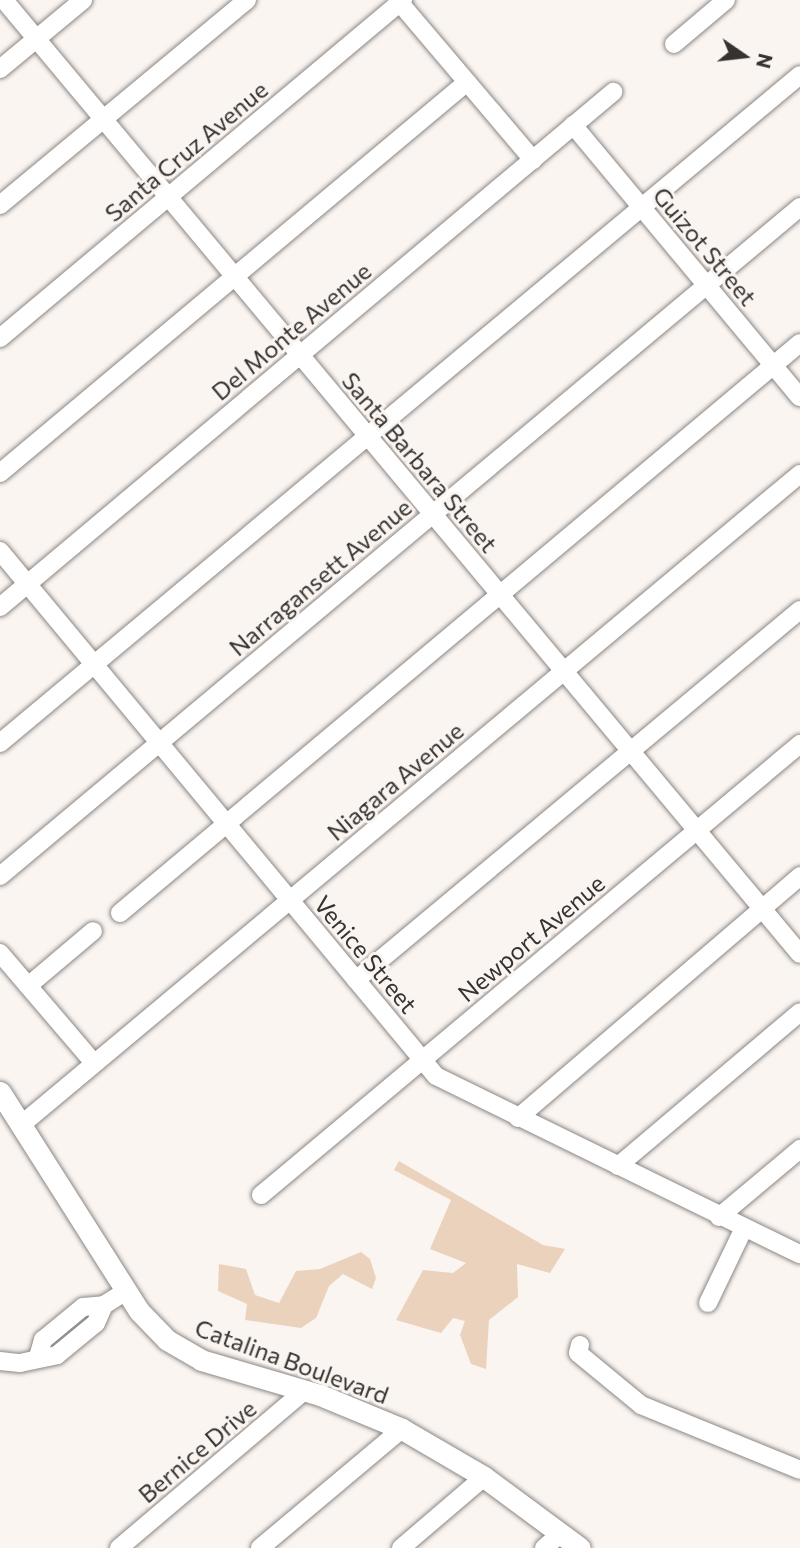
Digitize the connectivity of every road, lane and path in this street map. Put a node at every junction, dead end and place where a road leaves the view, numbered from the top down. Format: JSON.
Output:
{"nodes":[{"id":1,"x":4,"y":0,"type":"edge"},
{"id":2,"x":83,"y":0,"type":"edge"},
{"id":3,"x":247,"y":0,"type":"edge"},
{"id":4,"x":726,"y":0,"type":"edge"},
{"id":5,"x":402,"y":1,"type":"edge"},
{"id":6,"x":36,"y":39,"type":"junction"},
{"id":7,"x":674,"y":44,"type":"dead end"},
{"id":8,"x":0,"y":69,"type":"edge"},
{"id":9,"x":800,"y":75,"type":"edge"},
{"id":10,"x":467,"y":82,"type":"junction"},
{"id":11,"x":613,"y":92,"type":"dead end"},
{"id":12,"x":103,"y":118,"type":"junction"},
{"id":13,"x":573,"y":125,"type":"junction"},
{"id":14,"x":533,"y":160,"type":"junction"},
{"id":15,"x":169,"y":197,"type":"junction"},
{"id":16,"x":0,"y":205,"type":"edge"},
{"id":17,"x":640,"y":207,"type":"junction"},
{"id":18,"x":800,"y":207,"type":"edge"},
{"id":19,"x":236,"y":276,"type":"junction"},
{"id":20,"x":707,"y":286,"type":"junction"},
{"id":21,"x":0,"y":338,"type":"edge"},
{"id":22,"x":800,"y":343,"type":"edge"},
{"id":23,"x":300,"y":355,"type":"junction"},
{"id":24,"x":773,"y":365,"type":"junction"},
{"id":25,"x":800,"y":397,"type":"edge"},
{"id":26,"x":365,"y":434,"type":"junction"},
{"id":27,"x":0,"y":473,"type":"edge"},
{"id":28,"x":800,"y":474,"type":"edge"},
{"id":29,"x":433,"y":514,"type":"junction"},
{"id":30,"x":0,"y":551,"type":"edge"},
{"id":31,"x":27,"y":583,"type":"junction"},
{"id":32,"x":498,"y":594,"type":"junction"},
{"id":33,"x":0,"y":607,"type":"edge"},
{"id":34,"x":800,"y":610,"type":"edge"},
{"id":35,"x":92,"y":666,"type":"junction"},
{"id":36,"x":565,"y":672,"type":"junction"},
{"id":37,"x":0,"y":743,"type":"edge"},
{"id":38,"x":800,"y":744,"type":"edge"},
{"id":39,"x":159,"y":745,"type":"junction"},
{"id":40,"x":631,"y":751,"type":"junction"},
{"id":41,"x":225,"y":823,"type":"junction"},
{"id":42,"x":698,"y":830,"type":"junction"},
{"id":43,"x":0,"y":876,"type":"edge"},
{"id":44,"x":800,"y":876,"type":"edge"},
{"id":45,"x":290,"y":901,"type":"junction"},
{"id":46,"x":762,"y":909,"type":"junction"},
{"id":47,"x":120,"y":913,"type":"dead end"},
{"id":48,"x":93,"y":932,"type":"dead end"},
{"id":49,"x":0,"y":953,"type":"edge"},
{"id":50,"x":800,"y":954,"type":"edge"},
{"id":51,"x":356,"y":980,"type":"junction"},
{"id":52,"x":28,"y":986,"type":"junction"},
{"id":53,"x":800,"y":1012,"type":"edge"},
{"id":54,"x":423,"y":1060,"type":"junction"},
{"id":55,"x":94,"y":1063,"type":"junction"},
{"id":56,"x":0,"y":1092,"type":"edge"},
{"id":57,"x":518,"y":1118,"type":"junction"},
{"id":58,"x":21,"y":1125,"type":"junction"},
{"id":59,"x":800,"y":1149,"type":"edge"},
{"id":60,"x":618,"y":1166,"type":"junction"},
{"id":61,"x":261,"y":1195,"type":"dead end"},
{"id":62,"x":719,"y":1217,"type":"junction"},
{"id":63,"x":744,"y":1228,"type":"junction"},
{"id":64,"x":800,"y":1254,"type":"edge"},
{"id":65,"x":126,"y":1291,"type":"junction"},
{"id":66,"x":708,"y":1303,"type":"dead end"},
{"id":67,"x":580,"y":1345,"type":"dead end"},
{"id":68,"x":0,"y":1361,"type":"edge"},
{"id":69,"x":305,"y":1390,"type":"junction"},
{"id":70,"x":402,"y":1429,"type":"junction"},
{"id":71,"x":800,"y":1470,"type":"edge"},
{"id":72,"x":484,"y":1477,"type":"junction"},
{"id":73,"x":552,"y":1541,"type":"edge"},
{"id":74,"x":120,"y":1548,"type":"edge"},
{"id":75,"x":260,"y":1548,"type":"edge"},
{"id":76,"x":401,"y":1548,"type":"edge"},
{"id":77,"x":580,"y":1548,"type":"edge"}],
"edges":[{"from":1,"to":6,"type":"street","name":"Santa Barbara Street"},
{"from":2,"to":6,"type":"street"},
{"from":3,"to":12,"type":"street"},
{"from":4,"to":7,"type":"street"},
{"from":5,"to":10,"type":"street"},
{"from":5,"to":15,"type":"street","name":"Santa Cruz Avenue"},
{"from":6,"to":8,"type":"street"},
{"from":6,"to":12,"type":"street","name":"Santa Barbara Street"},
{"from":9,"to":17,"type":"street"},
{"from":10,"to":14,"type":"street"},
{"from":10,"to":19,"type":"street"},
{"from":11,"to":13,"type":"street","name":"Del Monte Avenue"},
{"from":12,"to":15,"type":"street","name":"Santa Barbara Street"},
{"from":12,"to":16,"type":"street"},
{"from":13,"to":14,"type":"street","name":"Del Monte Avenue"},
{"from":13,"to":17,"type":"street","name":"Guizot Street"},
{"from":14,"to":23,"type":"street","name":"Del Monte Avenue"},
{"from":15,"to":19,"type":"street","name":"Santa Barbara Street"},
{"from":15,"to":21,"type":"street","name":"Santa Cruz Avenue"},
{"from":17,"to":20,"type":"street","name":"Guizot Street"},
{"from":17,"to":26,"type":"street"},
{"from":18,"to":20,"type":"street","name":"Narragansett Avenue"},
{"from":19,"to":23,"type":"street","name":"Santa Barbara Street"},
{"from":19,"to":27,"type":"street"},
{"from":20,"to":24,"type":"street","name":"Guizot Street"},
{"from":20,"to":29,"type":"street","name":"Narragansett Avenue"},
{"from":22,"to":24,"type":"street"},
{"from":23,"to":26,"type":"street","name":"Santa Barbara Street"},
{"from":23,"to":31,"type":"street","name":"Del Monte Avenue"},
{"from":24,"to":25,"type":"street","name":"Guizot Street"},
{"from":24,"to":32,"type":"street"},
{"from":26,"to":29,"type":"street","name":"Santa Barbara Street"},
{"from":26,"to":35,"type":"street"},
{"from":28,"to":36,"type":"street","name":"Niagara Avenue"},
{"from":29,"to":32,"type":"street","name":"Santa Barbara Street"},
{"from":29,"to":39,"type":"street","name":"Narragansett Avenue"},
{"from":30,"to":31,"type":"street","name":"Venice Street"},
{"from":31,"to":33,"type":"street","name":"Del Monte Avenue"},
{"from":31,"to":35,"type":"street","name":"Venice Street"},
{"from":32,"to":36,"type":"street","name":"Santa Barbara Street"},
{"from":32,"to":41,"type":"street"},
{"from":34,"to":40,"type":"street"},
{"from":35,"to":37,"type":"street"},
{"from":35,"to":39,"type":"street","name":"Venice Street"},
{"from":36,"to":40,"type":"street","name":"Santa Barbara Street"},
{"from":36,"to":45,"type":"street","name":"Niagara Avenue"},
{"from":38,"to":42,"type":"street","name":"Newport Avenue"},
{"from":39,"to":41,"type":"street","name":"Venice Street"},
{"from":39,"to":43,"type":"street","name":"Narragansett Avenue"},
{"from":40,"to":42,"type":"street","name":"Santa Barbara Street"},
{"from":40,"to":51,"type":"street"},
{"from":41,"to":45,"type":"street","name":"Venice Street"},
{"from":41,"to":47,"type":"street"},
{"from":42,"to":46,"type":"street","name":"Santa Barbara Street"},
{"from":42,"to":54,"type":"street","name":"Newport Avenue"},
{"from":44,"to":46,"type":"street"},
{"from":45,"to":51,"type":"street","name":"Venice Street"},
{"from":45,"to":55,"type":"street","name":"Niagara Avenue"},
{"from":46,"to":50,"type":"street","name":"Santa Barbara Street"},
{"from":46,"to":57,"type":"street"},
{"from":48,"to":52,"type":"street"},
{"from":49,"to":52,"type":"street"},
{"from":51,"to":54,"type":"street","name":"Venice Street"},
{"from":52,"to":55,"type":"street"},
{"from":53,"to":60,"type":"street"},
{"from":54,"to":57,"type":"street","name":"Venice Street"},
{"from":54,"to":61,"type":"street","name":"Newport Avenue"},
{"from":55,"to":58,"type":"street","name":"Niagara Avenue"},
{"from":56,"to":58,"type":"main road","name":"Catalina Boulevard"},
{"from":57,"to":60,"type":"street","name":"Venice Street"},
{"from":58,"to":65,"type":"main road","name":"Catalina Boulevard"},
{"from":59,"to":62,"type":"street"},
{"from":60,"to":62,"type":"street","name":"Venice Street"},
{"from":62,"to":63,"type":"street","name":"Venice Street"},
{"from":63,"to":64,"type":"street","name":"Venice Street"},
{"from":63,"to":66,"type":"street"},
{"from":65,"to":68,"type":"street"},
{"from":65,"to":69,"type":"main road","name":"Catalina Boulevard"},
{"from":67,"to":71,"type":"street"},
{"from":69,"to":70,"type":"main road","name":"Catalina Boulevard"},
{"from":69,"to":74,"type":"street","name":"Bernice Drive"},
{"from":70,"to":72,"type":"main road","name":"Catalina Boulevard"},
{"from":70,"to":75,"type":"street"},
{"from":72,"to":73,"type":"main road","name":"Catalina Boulevard"},
{"from":72,"to":76,"type":"street"},
{"from":73,"to":77,"type":"main road","name":"Catalina Boulevard"}]}
